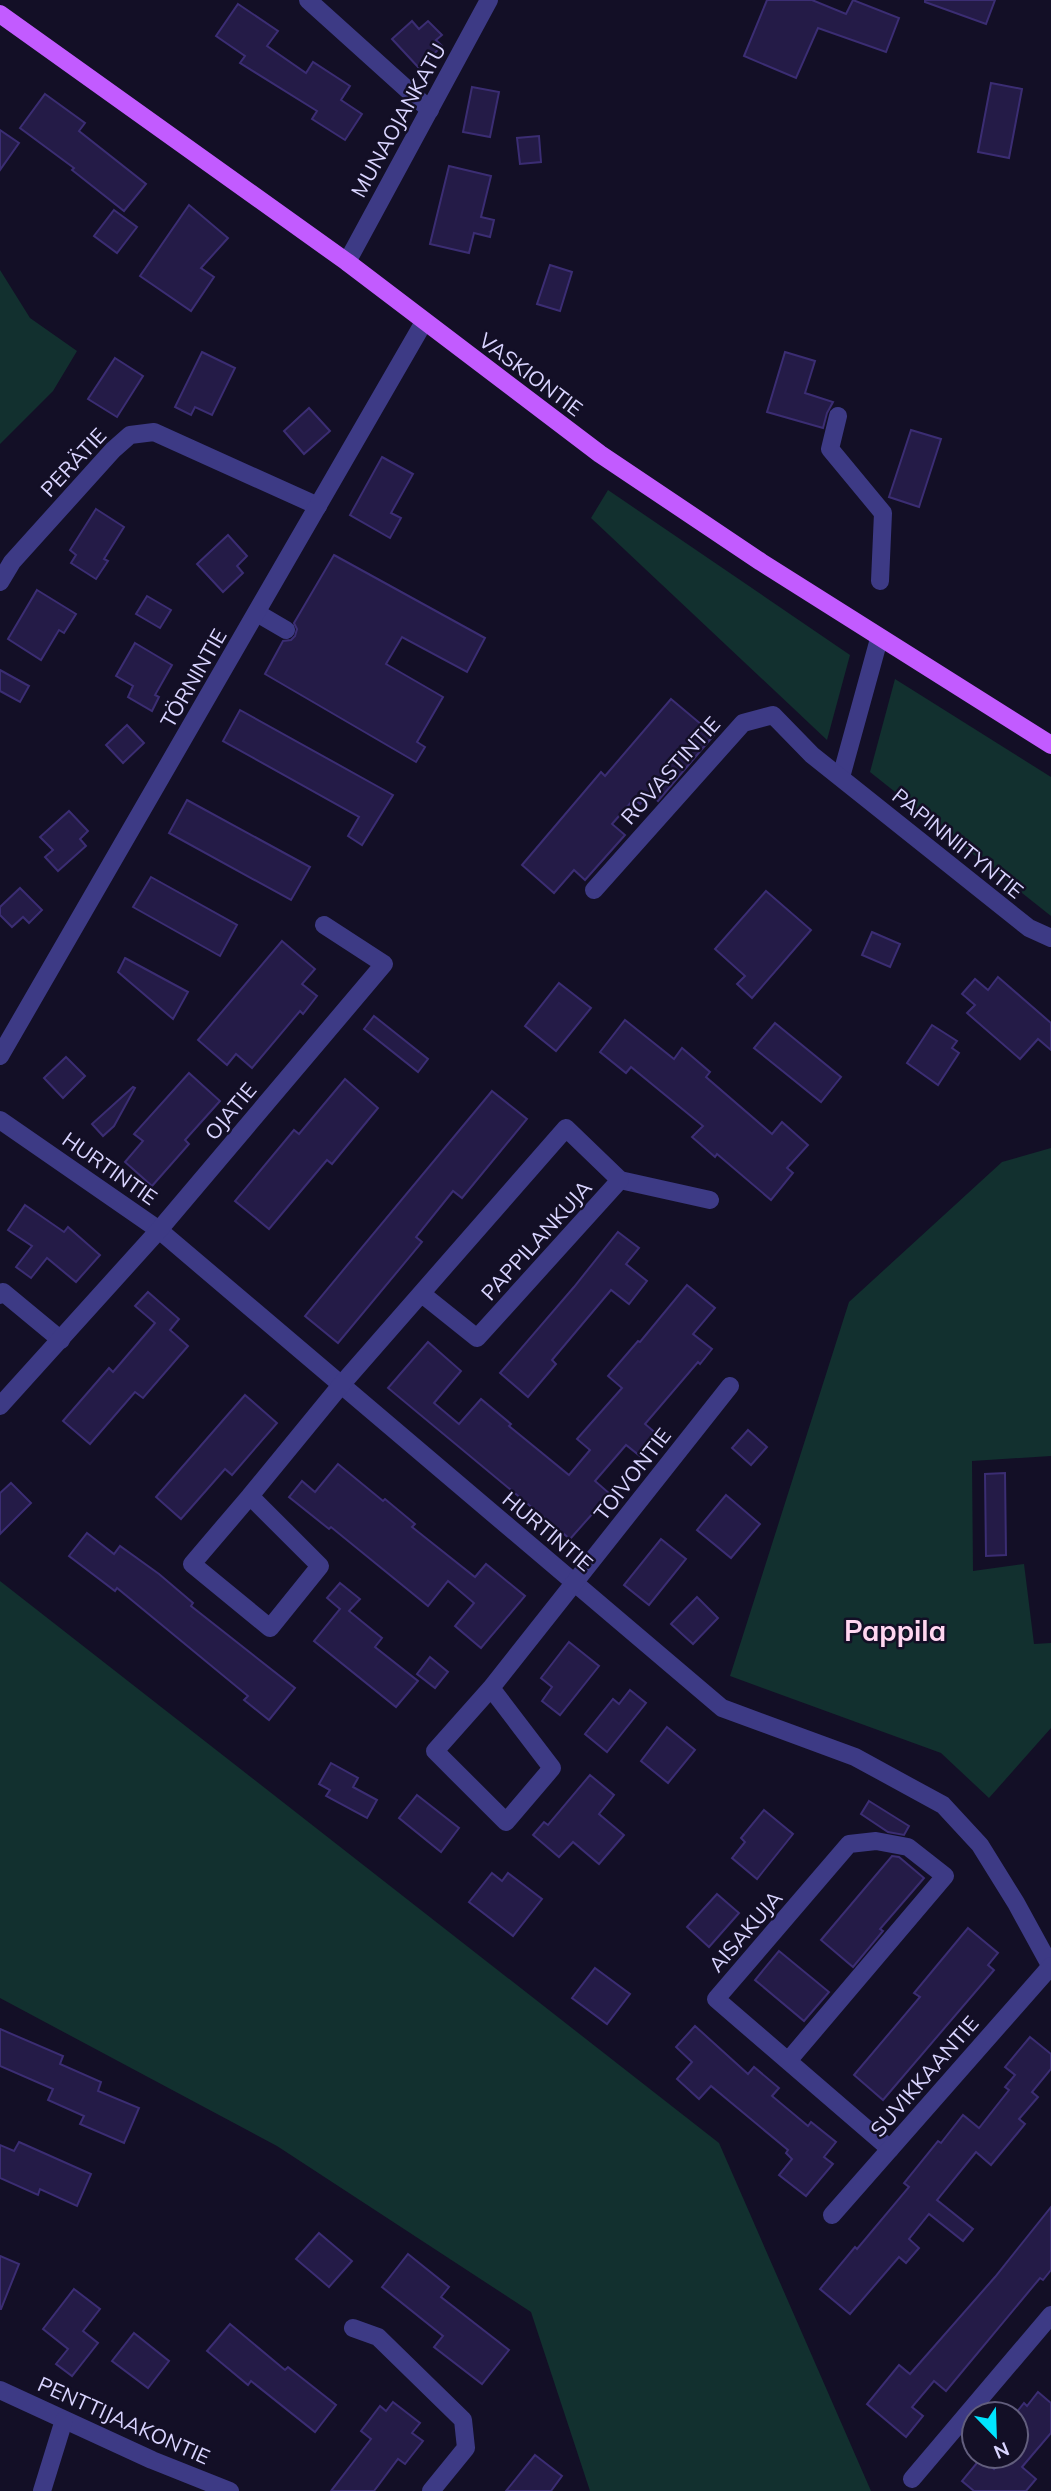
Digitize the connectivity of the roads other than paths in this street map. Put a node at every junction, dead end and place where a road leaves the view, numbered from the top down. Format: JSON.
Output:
{"nodes":[{"id":1,"x":308,"y":0,"type":"edge"},
{"id":2,"x":489,"y":0,"type":"edge"},
{"id":3,"x":0,"y":14,"type":"edge"},
{"id":4,"x":430,"y":110,"type":"junction"},
{"id":5,"x":347,"y":262,"type":"junction"},
{"id":6,"x":424,"y":322,"type":"junction"},
{"id":7,"x":838,"y":416,"type":"dead end"},
{"id":8,"x":318,"y":506,"type":"junction"},
{"id":9,"x":880,"y":581,"type":"dead end"},
{"id":10,"x":0,"y":582,"type":"edge"},
{"id":11,"x":257,"y":613,"type":"junction"},
{"id":12,"x":286,"y":630,"type":"dead end"},
{"id":13,"x":879,"y":639,"type":"junction"},
{"id":14,"x":1051,"y":745,"type":"edge"},
{"id":15,"x":841,"y":777,"type":"junction"},
{"id":16,"x":594,"y":890,"type":"dead end"},
{"id":17,"x":324,"y":925,"type":"dead end"},
{"id":18,"x":1051,"y":938,"type":"edge"},
{"id":19,"x":0,"y":1056,"type":"edge"},
{"id":20,"x":0,"y":1120,"type":"edge"},
{"id":21,"x":620,"y":1180,"type":"junction"},
{"id":22,"x":709,"y":1200,"type":"dead end"},
{"id":23,"x":159,"y":1230,"type":"junction"},
{"id":24,"x":422,"y":1293,"type":"junction"},
{"id":25,"x":0,"y":1295,"type":"edge"},
{"id":26,"x":61,"y":1340,"type":"junction"},
{"id":27,"x":341,"y":1385,"type":"junction"},
{"id":28,"x":730,"y":1386,"type":"dead end"},
{"id":29,"x":0,"y":1406,"type":"edge"},
{"id":30,"x":250,"y":1496,"type":"junction"},
{"id":31,"x":575,"y":1583,"type":"junction"},
{"id":32,"x":491,"y":1688,"type":"junction"},
{"id":33,"x":1051,"y":1967,"type":"edge"},
{"id":34,"x":789,"y":2061,"type":"junction"},
{"id":35,"x":890,"y":2149,"type":"junction"},
{"id":36,"x":832,"y":2215,"type":"dead end"},
{"id":37,"x":1051,"y":2315,"type":"edge"},
{"id":38,"x":353,"y":2328,"type":"dead end"},
{"id":39,"x":0,"y":2390,"type":"edge"},
{"id":40,"x":64,"y":2420,"type":"junction"},
{"id":41,"x":912,"y":2479,"type":"dead end"},
{"id":42,"x":226,"y":2490,"type":"edge"},
{"id":43,"x":42,"y":2491,"type":"edge"},
{"id":44,"x":431,"y":2491,"type":"edge"}],
"edges":[{"from":1,"to":4,"type":"street"},
{"from":2,"to":4,"type":"street","name":"MUNAOJANKATU"},
{"from":3,"to":5,"type":"main road","name":"VASKIONTIE"},
{"from":4,"to":5,"type":"street","name":"MUNAOJANKATU"},
{"from":5,"to":6,"type":"main road","name":"VASKIONTIE"},
{"from":6,"to":8,"type":"street","name":"TÖRNINTIE"},
{"from":6,"to":13,"type":"main road","name":"VASKIONTIE"},
{"from":7,"to":9,"type":"street"},
{"from":8,"to":10,"type":"street","name":"PERÄTIE"},
{"from":8,"to":11,"type":"street","name":"TÖRNINTIE"},
{"from":11,"to":12,"type":"street"},
{"from":11,"to":19,"type":"street","name":"TÖRNINTIE"},
{"from":13,"to":14,"type":"main road","name":"VASKIONTIE"},
{"from":13,"to":15,"type":"street"},
{"from":15,"to":16,"type":"street","name":"ROVASTINTIE"},
{"from":15,"to":18,"type":"street","name":"PAPINNIITYNTIE"},
{"from":17,"to":23,"type":"street","name":"OJATIE"},
{"from":20,"to":23,"type":"street","name":"HURTINTIE"},
{"from":21,"to":22,"type":"street"},
{"from":21,"to":24,"type":"street","name":"PAPPILANKUJA"},
{"from":21,"to":24,"type":"street","name":"PAPPILANKUJA"},
{"from":23,"to":26,"type":"street","name":"OJATIE"},
{"from":23,"to":27,"type":"street","name":"HURTINTIE"},
{"from":24,"to":27,"type":"street","name":"PAPPILANKUJA"},
{"from":25,"to":26,"type":"street"},
{"from":26,"to":29,"type":"street","name":"OJATIE"},
{"from":27,"to":30,"type":"street","name":"PAPPILANKUJA"},
{"from":27,"to":31,"type":"street","name":"HURTINTIE"},
{"from":28,"to":31,"type":"street","name":"TOIVONTIE"},
{"from":30,"to":30,"type":"street","name":"PAPPILANKUJA"},
{"from":31,"to":32,"type":"street","name":"TOIVONTIE"},
{"from":31,"to":33,"type":"street","name":"HURTINTIE"},
{"from":32,"to":32,"type":"street","name":"TOIVONTIE"},
{"from":33,"to":35,"type":"street","name":"SUVIKKAANTIE"},
{"from":34,"to":34,"type":"street","name":"AISAKUJA"},
{"from":34,"to":35,"type":"street"},
{"from":35,"to":36,"type":"street","name":"SUVIKKAANTIE"},
{"from":37,"to":41,"type":"street"},
{"from":38,"to":44,"type":"street"},
{"from":39,"to":40,"type":"street","name":"PENTTIJAAKONTIE"},
{"from":40,"to":42,"type":"street","name":"PENTTIJAAKONTIE"},
{"from":40,"to":43,"type":"street"}]}
